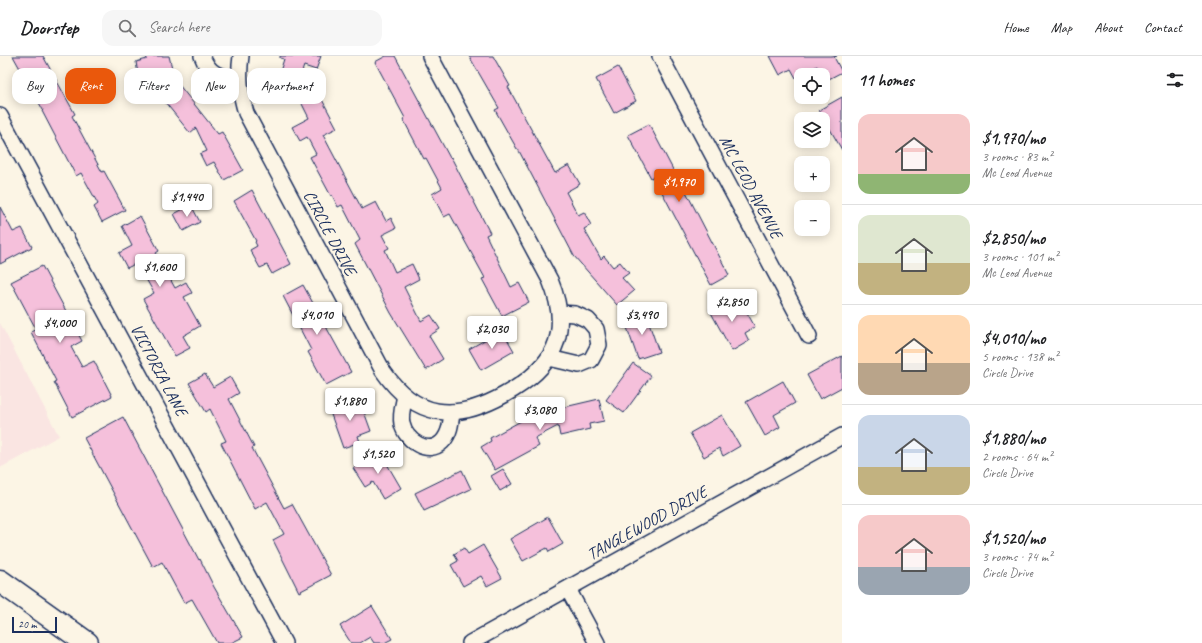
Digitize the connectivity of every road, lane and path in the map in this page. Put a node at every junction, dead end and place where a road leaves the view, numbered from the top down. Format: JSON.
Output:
{"nodes":[{"id":1,"x":202,"y":56,"type":"edge"},
{"id":2,"x":241,"y":56,"type":"edge"},
{"id":3,"x":430,"y":56,"type":"edge"},
{"id":4,"x":660,"y":56,"type":"edge"},
{"id":5,"x":207,"y":68,"type":"edge"},
{"id":6,"x":239,"y":79,"type":"joint"},
{"id":7,"x":0,"y":116,"type":"edge"},
{"id":8,"x":560,"y":313,"type":"junction"},
{"id":9,"x":809,"y":336,"type":"dead end"},
{"id":10,"x":549,"y":358,"type":"junction"},
{"id":11,"x":405,"y":396,"type":"junction"},
{"id":12,"x":452,"y":412,"type":"junction"},
{"id":13,"x":842,"y":436,"type":"edge"},
{"id":14,"x":0,"y":581,"type":"edge"},
{"id":15,"x":568,"y":589,"type":"junction"},
{"id":16,"x":87,"y":643,"type":"edge"},
{"id":17,"x":284,"y":643,"type":"edge"},
{"id":18,"x":470,"y":643,"type":"edge"},
{"id":19,"x":597,"y":643,"type":"edge"}],
"edges":[{"from":1,"to":5,"type":"street"},
{"from":2,"to":6,"type":"street","name":"CIRCLE DRIVE"},
{"from":3,"to":8,"type":"street","name":"CIRCLE DRIVE"},
{"from":4,"to":9,"type":"street","name":"MC LEOD AVENUE"},
{"from":6,"to":11,"type":"street","name":"CIRCLE DRIVE"},
{"from":7,"to":17,"type":"street","name":"VICTORIA LANE"},
{"from":8,"to":10,"type":"street","name":"CIRCLE DRIVE"},
{"from":8,"to":10,"type":"street"},
{"from":10,"to":12,"type":"street","name":"CIRCLE DRIVE"},
{"from":11,"to":12,"type":"street","name":"CIRCLE DRIVE"},
{"from":11,"to":12,"type":"street"},
{"from":13,"to":15,"type":"street","name":"TANGLEWOOD DRIVE"},
{"from":14,"to":16,"type":"main road"},
{"from":15,"to":18,"type":"street","name":"TANGLEWOOD DRIVE"},
{"from":15,"to":19,"type":"street"}]}
